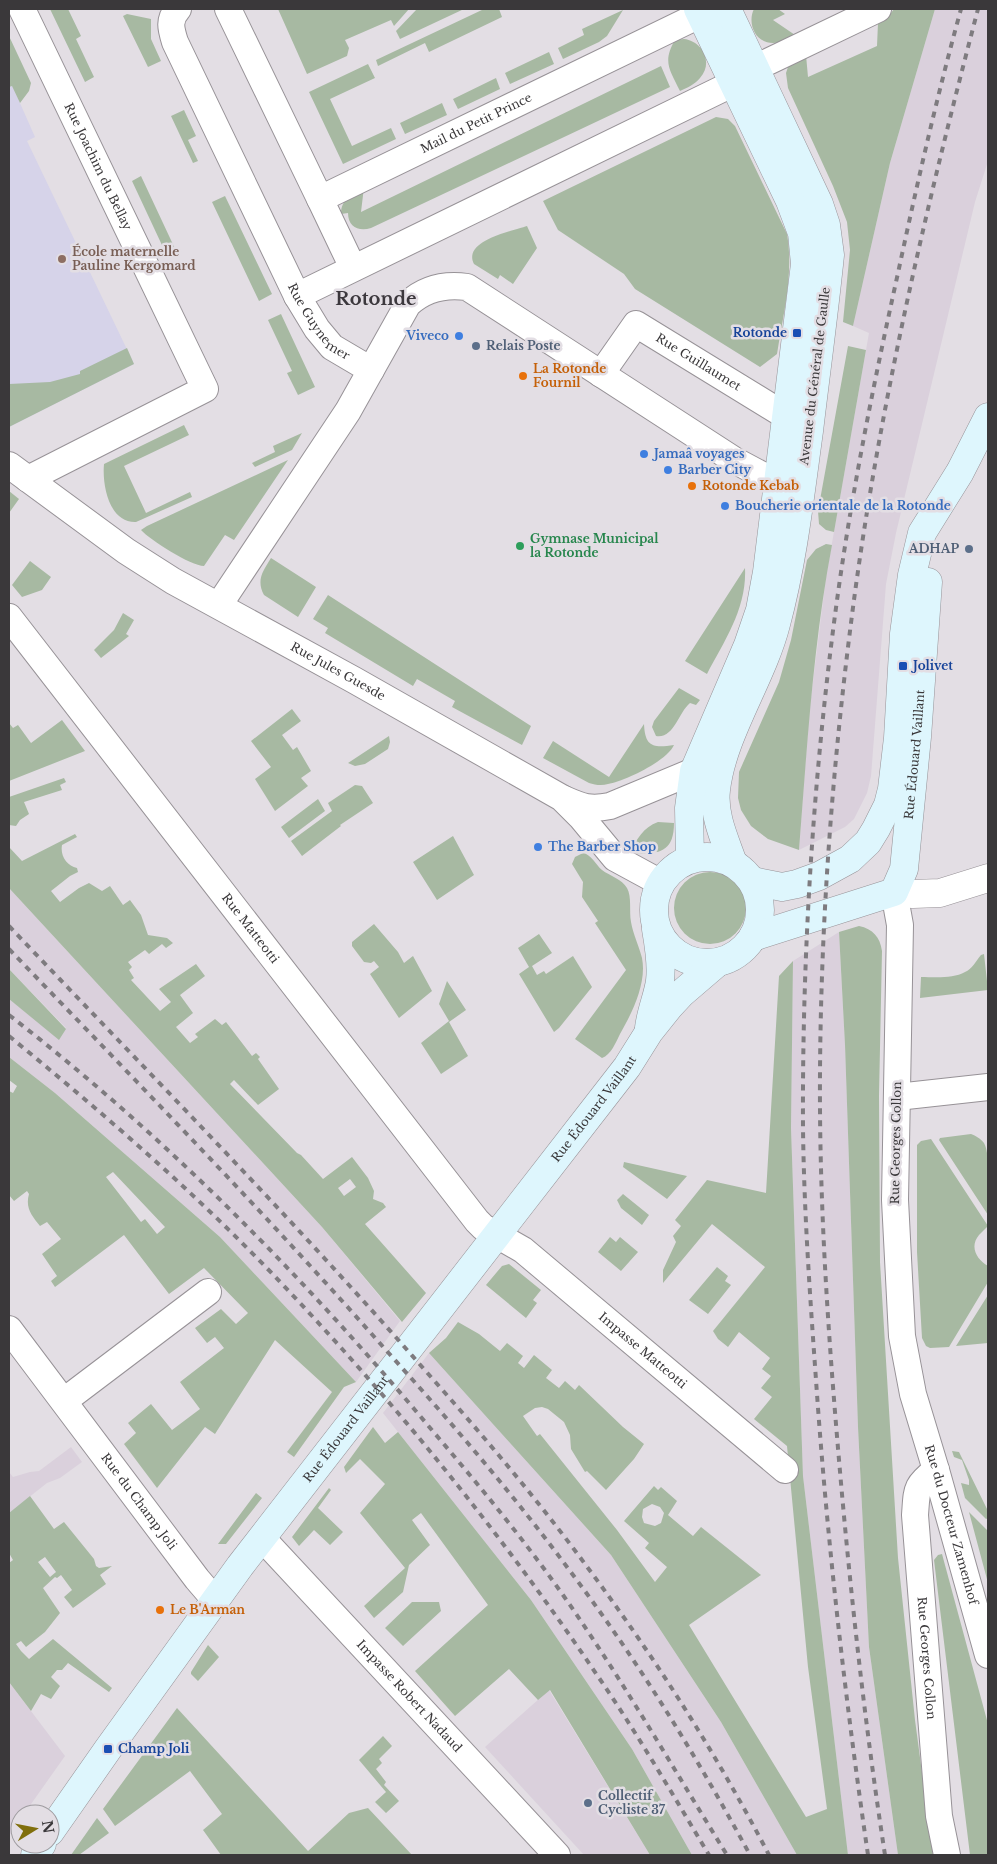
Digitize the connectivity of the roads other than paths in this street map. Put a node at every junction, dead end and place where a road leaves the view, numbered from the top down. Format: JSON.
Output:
{"nodes":[{"id":1,"x":22,"y":9,"type":"edge"},
{"id":2,"x":178,"y":9,"type":"edge"},
{"id":3,"x":228,"y":9,"type":"edge"},
{"id":4,"x":727,"y":9,"type":"edge"},
{"id":5,"x":878,"y":9,"type":"edge"},
{"id":6,"x":704,"y":10,"type":"edge"},
{"id":7,"x":744,"y":75,"type":"junction"},
{"id":8,"x":320,"y":199,"type":"junction"},
{"id":9,"x":353,"y":268,"type":"junction"},
{"id":10,"x":297,"y":296,"type":"junction"},
{"id":11,"x":371,"y":370,"type":"junction"},
{"id":12,"x":601,"y":374,"type":"junction"},
{"id":13,"x":786,"y":416,"type":"junction"},
{"id":14,"x":988,"y":417,"type":"edge"},
{"id":15,"x":808,"y":437,"type":"junction"},
{"id":16,"x":18,"y":472,"type":"edge"},
{"id":17,"x":960,"y":472,"type":"junction"},
{"id":18,"x":790,"y":484,"type":"junction"},
{"id":19,"x":219,"y":605,"type":"junction"},
{"id":20,"x":9,"y":617,"type":"edge"},
{"id":21,"x":694,"y":771,"type":"junction"},
{"id":22,"x":562,"y":798,"type":"junction"},
{"id":23,"x":690,"y":859,"type":"junction"},
{"id":24,"x":743,"y":872,"type":"junction"},
{"id":25,"x":988,"y":878,"type":"edge"},
{"id":26,"x":661,"y":883,"type":"junction"},
{"id":27,"x":894,"y":892,"type":"junction"},
{"id":28,"x":656,"y":929,"type":"junction"},
{"id":29,"x":753,"y":937,"type":"junction"},
{"id":30,"x":717,"y":963,"type":"junction"},
{"id":31,"x":648,"y":1032,"type":"junction"},
{"id":32,"x":988,"y":1087,"type":"edge"},
{"id":33,"x":897,"y":1097,"type":"junction"},
{"id":34,"x":497,"y":1235,"type":"junction"},
{"id":35,"x":208,"y":1292,"type":"dead end"},
{"id":36,"x":9,"y":1329,"type":"edge"},
{"id":37,"x":913,"y":1394,"type":"joint"},
{"id":38,"x":64,"y":1401,"type":"junction"},
{"id":39,"x":785,"y":1470,"type":"dead end"},
{"id":40,"x":936,"y":1470,"type":"junction"},
{"id":41,"x":262,"y":1538,"type":"junction"},
{"id":42,"x":215,"y":1600,"type":"junction"},
{"id":43,"x":988,"y":1655,"type":"edge"},
{"id":44,"x":60,"y":1818,"type":"edge"},
{"id":45,"x":556,"y":1855,"type":"edge"},
{"id":46,"x":947,"y":1855,"type":"edge"}],
"edges":[{"from":1,"to":16,"type":"street","name":"Rue Joachim du Bellay"},
{"from":2,"to":10,"type":"street","name":"Rue Guynemer"},
{"from":3,"to":8,"type":"street"},
{"from":4,"to":7,"type":"main road","name":"Avenue du Général de Gaulle"},
{"from":5,"to":7,"type":"street"},
{"from":6,"to":7,"type":"main road","name":"Avenue du Général de Gaulle"},
{"from":6,"to":8,"type":"street","name":"Mail du Petit Prince"},
{"from":7,"to":9,"type":"street"},
{"from":7,"to":13,"type":"main road","name":"Avenue du Général de Gaulle"},
{"from":7,"to":15,"type":"main road","name":"Avenue du Général de Gaulle"},
{"from":8,"to":9,"type":"street"},
{"from":9,"to":10,"type":"street"},
{"from":10,"to":11,"type":"street","name":"Rue Guynemer"},
{"from":11,"to":12,"type":"street"},
{"from":11,"to":19,"type":"street"},
{"from":12,"to":13,"type":"street","name":"Rue Guillaumet"},
{"from":12,"to":18,"type":"street"},
{"from":13,"to":15,"type":"street","name":"Rue Guillaumet"},
{"from":13,"to":18,"type":"main road","name":"Avenue du Général de Gaulle"},
{"from":14,"to":17,"type":"main road","name":"Rue Édouard Vaillant"},
{"from":15,"to":18,"type":"main road","name":"Avenue du Général de Gaulle"},
{"from":16,"to":19,"type":"street","name":"Rue Jules Guesde"},
{"from":17,"to":24,"type":"main road","name":"Rue Édouard Vaillant"},
{"from":17,"to":27,"type":"main road","name":"Rue Édouard Vaillant"},
{"from":18,"to":21,"type":"main road","name":"Avenue du Général de Gaulle"},
{"from":18,"to":24,"type":"main road","name":"Avenue du Général de Gaulle"},
{"from":19,"to":22,"type":"street","name":"Rue Jules Guesde"},
{"from":20,"to":34,"type":"street","name":"Rue Matteotti"},
{"from":21,"to":22,"type":"street"},
{"from":21,"to":23,"type":"main road","name":"Avenue du Général de Gaulle"},
{"from":22,"to":26,"type":"street","name":"Rue Jules Guesde"},
{"from":23,"to":24,"type":"main road"},
{"from":23,"to":26,"type":"main road"},
{"from":24,"to":29,"type":"main road"},
{"from":25,"to":27,"type":"street"},
{"from":26,"to":28,"type":"main road"},
{"from":27,"to":29,"type":"main road"},
{"from":27,"to":33,"type":"street","name":"Rue Georges Collon"},
{"from":28,"to":30,"type":"main road"},
{"from":28,"to":31,"type":"main road","name":"Rue Édouard Vaillant"},
{"from":29,"to":30,"type":"main road"},
{"from":30,"to":31,"type":"main road","name":"Rue Édouard Vaillant"},
{"from":31,"to":34,"type":"main road","name":"Rue Édouard Vaillant"},
{"from":32,"to":33,"type":"street"},
{"from":33,"to":37,"type":"street","name":"Rue Georges Collon"},
{"from":34,"to":39,"type":"street","name":"Impasse Matteotti"},
{"from":34,"to":41,"type":"main road","name":"Rue Édouard Vaillant"},
{"from":35,"to":38,"type":"street"},
{"from":36,"to":38,"type":"street","name":"Rue du Champ Joli"},
{"from":37,"to":40,"type":"street","name":"Rue du Docteur Zamenhof"},
{"from":38,"to":42,"type":"street","name":"Rue du Champ Joli"},
{"from":40,"to":43,"type":"street","name":"Rue du Docteur Zamenhof"},
{"from":40,"to":46,"type":"street","name":"Rue Georges Collon"},
{"from":41,"to":42,"type":"main road","name":"Rue Édouard Vaillant"},
{"from":41,"to":45,"type":"street","name":"Impasse Robert Nadaud"},
{"from":42,"to":44,"type":"main road","name":"Rue Édouard Vaillant"}]}
